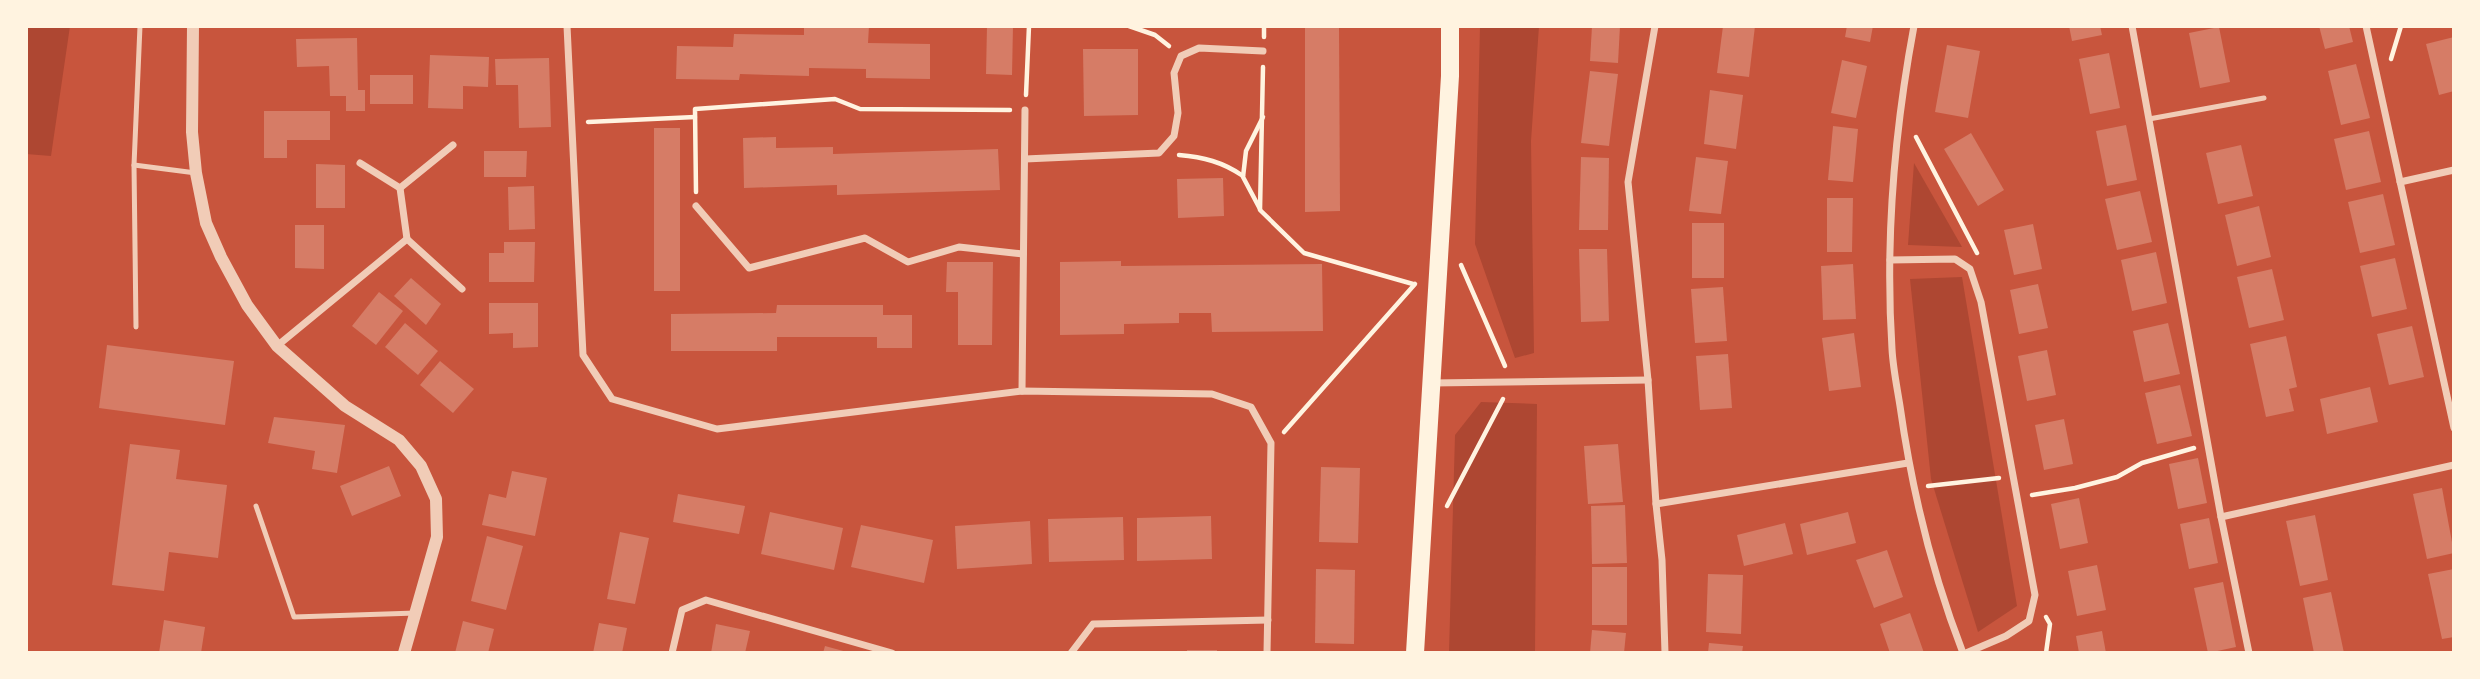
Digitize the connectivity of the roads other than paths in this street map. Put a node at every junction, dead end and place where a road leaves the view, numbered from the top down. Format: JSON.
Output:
{"nodes":[{"id":1,"x":141,"y":26,"type":"edge"},
{"id":2,"x":193,"y":26,"type":"edge"},
{"id":3,"x":567,"y":26,"type":"edge"},
{"id":4,"x":1450,"y":26,"type":"edge"},
{"id":5,"x":1655,"y":26,"type":"edge"},
{"id":6,"x":1914,"y":26,"type":"edge"},
{"id":7,"x":2132,"y":26,"type":"edge"},
{"id":8,"x":2366,"y":26,"type":"edge"},
{"id":9,"x":1264,"y":51,"type":"road end"},
{"id":10,"x":2264,"y":98,"type":"dead end"},
{"id":11,"x":1025,"y":110,"type":"road end"},
{"id":12,"x":2149,"y":119,"type":"junction"},
{"id":13,"x":453,"y":145,"type":"dead end"},
{"id":14,"x":1025,"y":159,"type":"junction"},
{"id":15,"x":360,"y":163,"type":"dead end"},
{"id":16,"x":134,"y":165,"type":"junction"},
{"id":17,"x":2454,"y":170,"type":"edge"},
{"id":18,"x":196,"y":173,"type":"junction"},
{"id":19,"x":2400,"y":181,"type":"junction"},
{"id":20,"x":400,"y":188,"type":"junction"},
{"id":21,"x":696,"y":206,"type":"road end"},
{"id":22,"x":407,"y":239,"type":"junction"},
{"id":23,"x":1023,"y":254,"type":"junction"},
{"id":24,"x":1890,"y":260,"type":"junction"},
{"id":25,"x":461,"y":289,"type":"dead end"},
{"id":26,"x":136,"y":327,"type":"dead end"},
{"id":27,"x":277,"y":346,"type":"junction"},
{"id":28,"x":1648,"y":380,"type":"junction"},
{"id":29,"x":1430,"y":383,"type":"junction"},
{"id":30,"x":1022,"y":391,"type":"junction"},
{"id":31,"x":2454,"y":428,"type":"edge"},
{"id":32,"x":1908,"y":463,"type":"junction"},
{"id":33,"x":2454,"y":466,"type":"edge"},
{"id":34,"x":1656,"y":504,"type":"junction"},
{"id":35,"x":256,"y":506,"type":"dead end"},
{"id":36,"x":2221,"y":517,"type":"junction"},
{"id":37,"x":416,"y":614,"type":"junction"},
{"id":38,"x":1268,"y":620,"type":"junction"},
{"id":39,"x":404,"y":653,"type":"edge"},
{"id":40,"x":672,"y":653,"type":"edge"},
{"id":41,"x":892,"y":653,"type":"edge"},
{"id":42,"x":1071,"y":653,"type":"edge"},
{"id":43,"x":1267,"y":653,"type":"edge"},
{"id":44,"x":1415,"y":653,"type":"edge"},
{"id":45,"x":1665,"y":653,"type":"edge"},
{"id":46,"x":1964,"y":653,"type":"edge"},
{"id":47,"x":2249,"y":653,"type":"edge"}],
"edges":[{"from":1,"to":16,"type":"lane"},
{"from":2,"to":18,"type":"street"},
{"from":3,"to":30,"type":"street"},
{"from":4,"to":29,"type":"main road"},
{"from":5,"to":28,"type":"street"},
{"from":6,"to":24,"type":"street"},
{"from":7,"to":12,"type":"street"},
{"from":8,"to":19,"type":"street"},
{"from":9,"to":14,"type":"street"},
{"from":10,"to":12,"type":"lane"},
{"from":11,"to":14,"type":"street"},
{"from":12,"to":36,"type":"street"},
{"from":13,"to":20,"type":"street"},
{"from":14,"to":23,"type":"street"},
{"from":15,"to":20,"type":"street"},
{"from":16,"to":18,"type":"lane"},
{"from":16,"to":26,"type":"lane"},
{"from":17,"to":19,"type":"street"},
{"from":18,"to":27,"type":"street"},
{"from":19,"to":31,"type":"street"},
{"from":20,"to":22,"type":"street"},
{"from":21,"to":23,"type":"street"},
{"from":22,"to":25,"type":"street"},
{"from":22,"to":27,"type":"street"},
{"from":23,"to":30,"type":"street"},
{"from":24,"to":32,"type":"street"},
{"from":24,"to":46,"type":"street"},
{"from":27,"to":37,"type":"street"},
{"from":28,"to":29,"type":"street"},
{"from":28,"to":34,"type":"street"},
{"from":29,"to":44,"type":"main road"},
{"from":30,"to":38,"type":"street"},
{"from":32,"to":34,"type":"street"},
{"from":32,"to":46,"type":"street"},
{"from":33,"to":36,"type":"street"},
{"from":34,"to":45,"type":"street"},
{"from":35,"to":37,"type":"lane"},
{"from":36,"to":47,"type":"street"},
{"from":37,"to":39,"type":"street"},
{"from":38,"to":42,"type":"street"},
{"from":38,"to":43,"type":"street"},
{"from":40,"to":41,"type":"street"}]}
